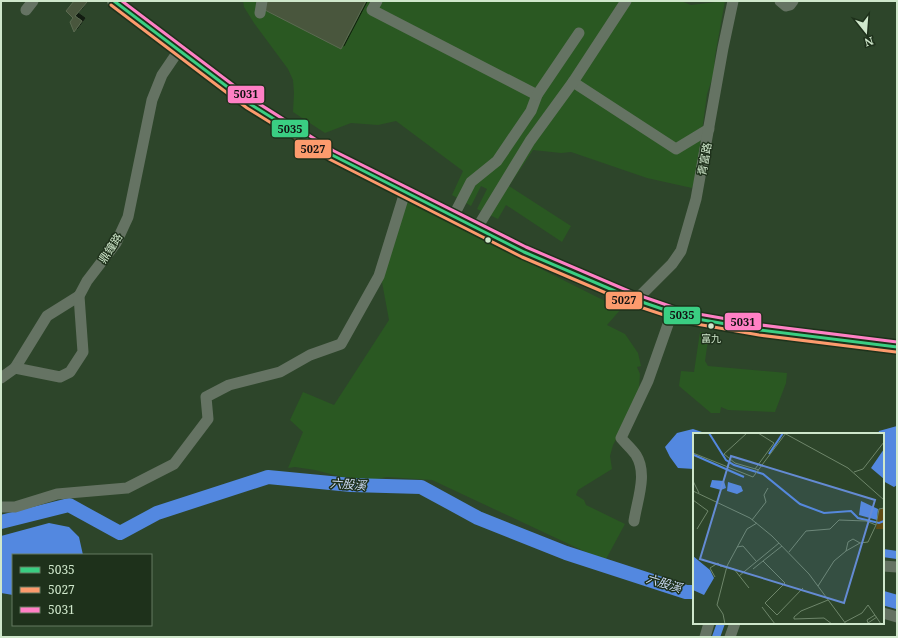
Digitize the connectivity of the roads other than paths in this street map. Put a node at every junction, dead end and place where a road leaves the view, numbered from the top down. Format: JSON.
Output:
{"nodes":[{"id":1,"x":33,"y":1,"type":"edge"},
{"id":2,"x":114,"y":1,"type":"edge"},
{"id":3,"x":262,"y":1,"type":"edge"},
{"id":4,"x":377,"y":1,"type":"edge"},
{"id":5,"x":626,"y":1,"type":"edge"},
{"id":6,"x":733,"y":1,"type":"edge"},
{"id":7,"x":780,"y":1,"type":"edge"},
{"id":8,"x":793,"y":1,"type":"edge"},
{"id":9,"x":26,"y":10,"type":"dead end"},
{"id":10,"x":260,"y":13,"type":"dead end"},
{"id":11,"x":579,"y":33,"type":"dead end"},
{"id":12,"x":179,"y":50,"type":"junction"},
{"id":13,"x":572,"y":82,"type":"junction"},
{"id":14,"x":537,"y":95,"type":"junction"},
{"id":15,"x":709,"y":129,"type":"junction"},
{"id":16,"x":404,"y":192,"type":"junction"},
{"id":17,"x":453,"y":217,"type":"junction"},
{"id":18,"x":477,"y":228,"type":"junction"},
{"id":19,"x":79,"y":296,"type":"junction"},
{"id":20,"x":636,"y":300,"type":"junction"},
{"id":21,"x":672,"y":313,"type":"junction"},
{"id":22,"x":897,"y":347,"type":"edge"},
{"id":23,"x":15,"y":368,"type":"junction"},
{"id":24,"x":1,"y":378,"type":"edge"},
{"id":25,"x":1,"y":507,"type":"edge"},
{"id":26,"x":634,"y":521,"type":"dead end"},
{"id":27,"x":884,"y":566,"type":"edge"},
{"id":28,"x":897,"y":567,"type":"edge"},
{"id":29,"x":884,"y":613,"type":"edge"},
{"id":30,"x":897,"y":617,"type":"edge"},
{"id":31,"x":709,"y":624,"type":"edge"},
{"id":32,"x":735,"y":624,"type":"edge"},
{"id":33,"x":705,"y":637,"type":"edge"},
{"id":34,"x":730,"y":637,"type":"edge"}],
"edges":[{"from":1,"to":9,"type":"street"},
{"from":2,"to":12,"type":"main road"},
{"from":3,"to":10,"type":"street"},
{"from":4,"to":14,"type":"street"},
{"from":5,"to":13,"type":"street"},
{"from":6,"to":15,"type":"street","name":"青富路"},
{"from":7,"to":8,"type":"street"},
{"from":11,"to":14,"type":"street"},
{"from":12,"to":16,"type":"main road"},
{"from":12,"to":19,"type":"street","name":"鼎鐘路"},
{"from":13,"to":15,"type":"street"},
{"from":13,"to":18,"type":"street"},
{"from":14,"to":17,"type":"street"},
{"from":15,"to":20,"type":"street","name":"青富路"},
{"from":16,"to":17,"type":"main road"},
{"from":16,"to":25,"type":"street"},
{"from":17,"to":18,"type":"main road"},
{"from":18,"to":20,"type":"main road"},
{"from":19,"to":23,"type":"street"},
{"from":19,"to":23,"type":"street"},
{"from":20,"to":21,"type":"main road"},
{"from":21,"to":22,"type":"main road"},
{"from":21,"to":26,"type":"street"},
{"from":23,"to":24,"type":"street"},
{"from":27,"to":28,"type":"street"},
{"from":29,"to":30,"type":"street"},
{"from":31,"to":33,"type":"street"},
{"from":32,"to":34,"type":"street"}]}
